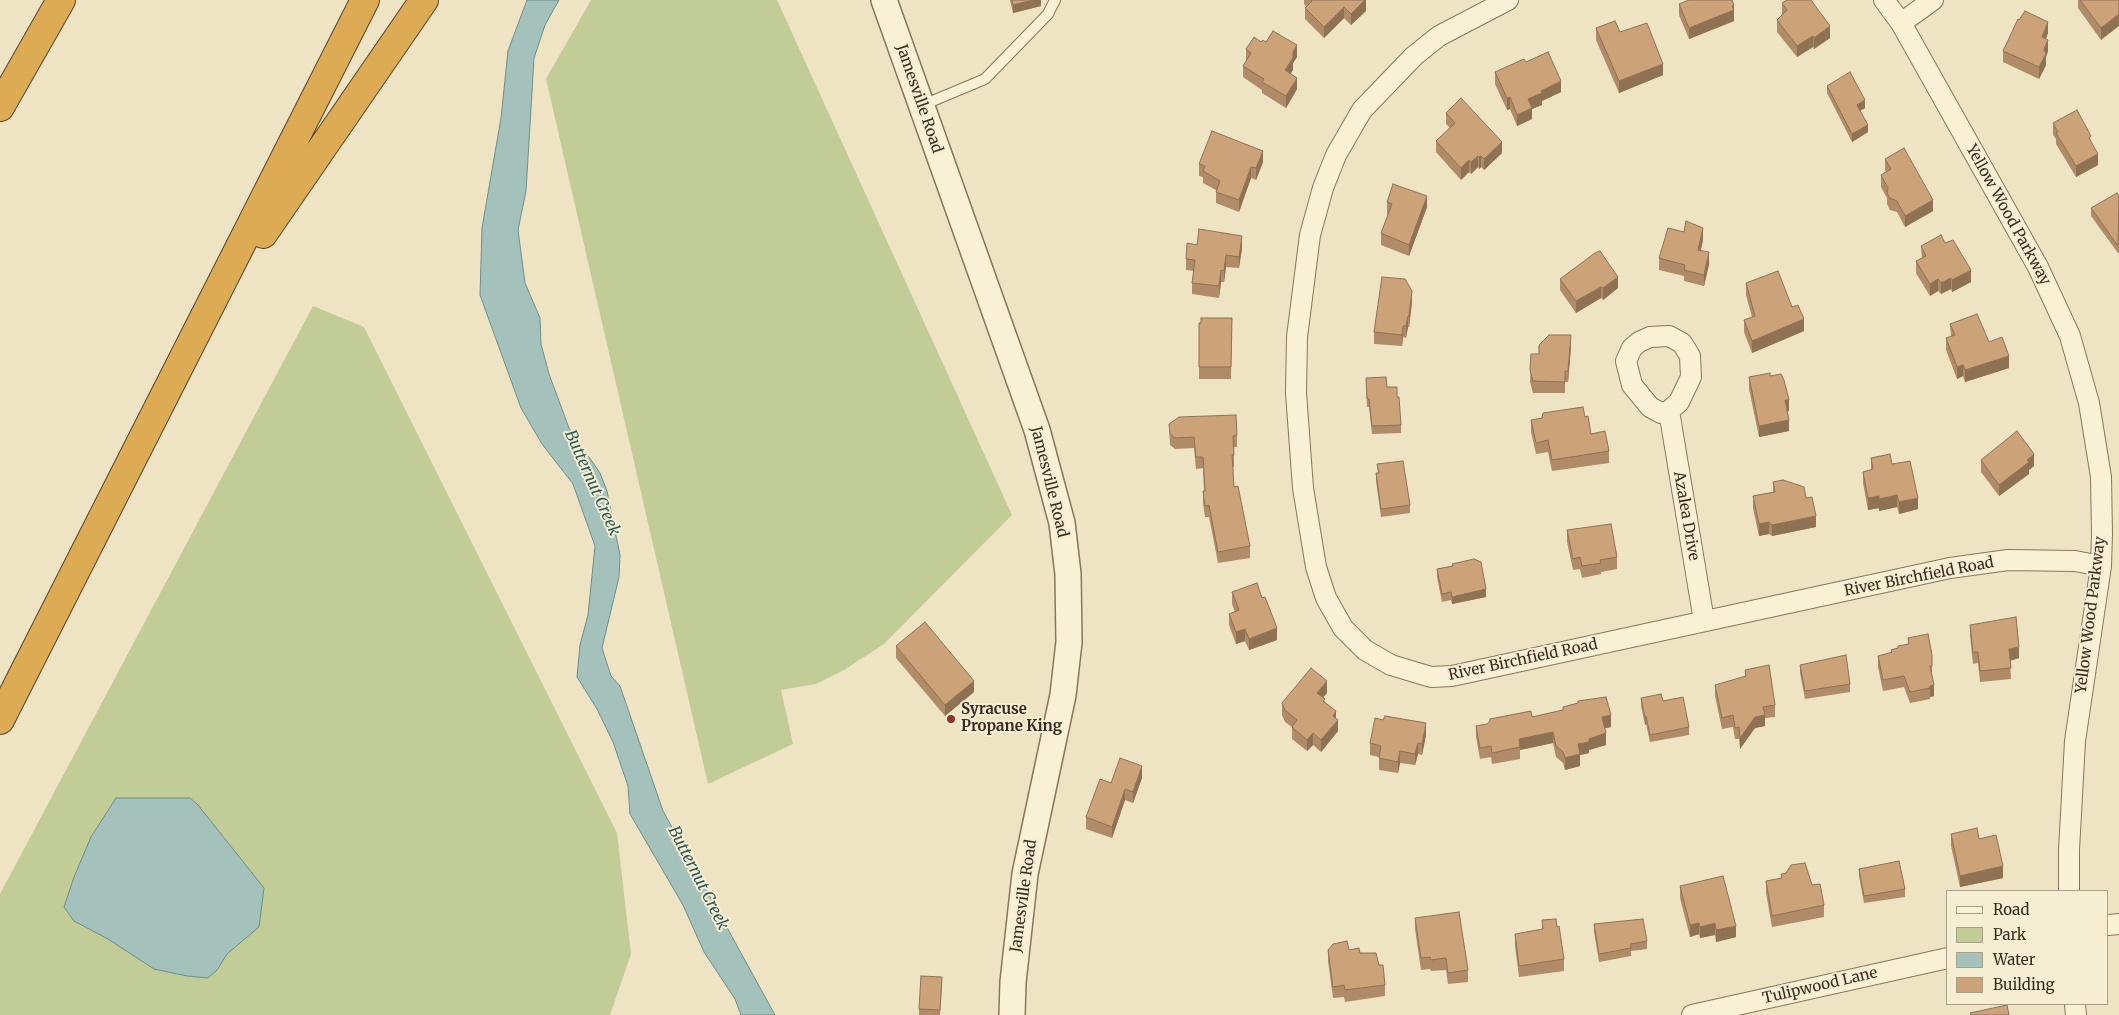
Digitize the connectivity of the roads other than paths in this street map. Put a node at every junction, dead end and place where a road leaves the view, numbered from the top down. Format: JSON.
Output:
{"nodes":[{"id":1,"x":61,"y":0,"type":"edge"},
{"id":2,"x":365,"y":0,"type":"edge"},
{"id":3,"x":424,"y":0,"type":"edge"},
{"id":4,"x":884,"y":0,"type":"edge"},
{"id":5,"x":1055,"y":0,"type":"edge"},
{"id":6,"x":1508,"y":0,"type":"edge"},
{"id":7,"x":1884,"y":0,"type":"edge"},
{"id":8,"x":1933,"y":0,"type":"edge"},
{"id":9,"x":1900,"y":23,"type":"junction"},
{"id":10,"x":922,"y":106,"type":"junction"},
{"id":11,"x":0,"y":107,"type":"edge"},
{"id":12,"x":214,"y":298,"type":"junction"},
{"id":13,"x":1669,"y":411,"type":"dead end"},
{"id":14,"x":2101,"y":566,"type":"junction"},
{"id":15,"x":1704,"y":621,"type":"junction"},
{"id":16,"x":0,"y":720,"type":"edge"},
{"id":17,"x":2069,"y":890,"type":"edge"},
{"id":18,"x":1946,"y":958,"type":"edge"},
{"id":19,"x":1012,"y":1015,"type":"edge"},
{"id":20,"x":1692,"y":1015,"type":"edge"}],
"edges":[{"from":1,"to":11,"type":"highway"},
{"from":2,"to":12,"type":"highway"},
{"from":3,"to":12,"type":"highway"},
{"from":4,"to":10,"type":"street","name":"Jamesville Road"},
{"from":5,"to":10,"type":"lane"},
{"from":6,"to":15,"type":"street","name":"River Birchfield Road"},
{"from":7,"to":9,"type":"street","name":"Yellow Wood Parkway"},
{"from":8,"to":9,"type":"street"},
{"from":9,"to":14,"type":"street","name":"Yellow Wood Parkway"},
{"from":10,"to":19,"type":"street","name":"Jamesville Road"},
{"from":12,"to":16,"type":"highway"},
{"from":13,"to":15,"type":"street","name":"Azalea Drive"},
{"from":14,"to":15,"type":"street","name":"River Birchfield Road"},
{"from":14,"to":17,"type":"street","name":"Yellow Wood Parkway"},
{"from":18,"to":20,"type":"street","name":"Tulipwood Lane"}]}
